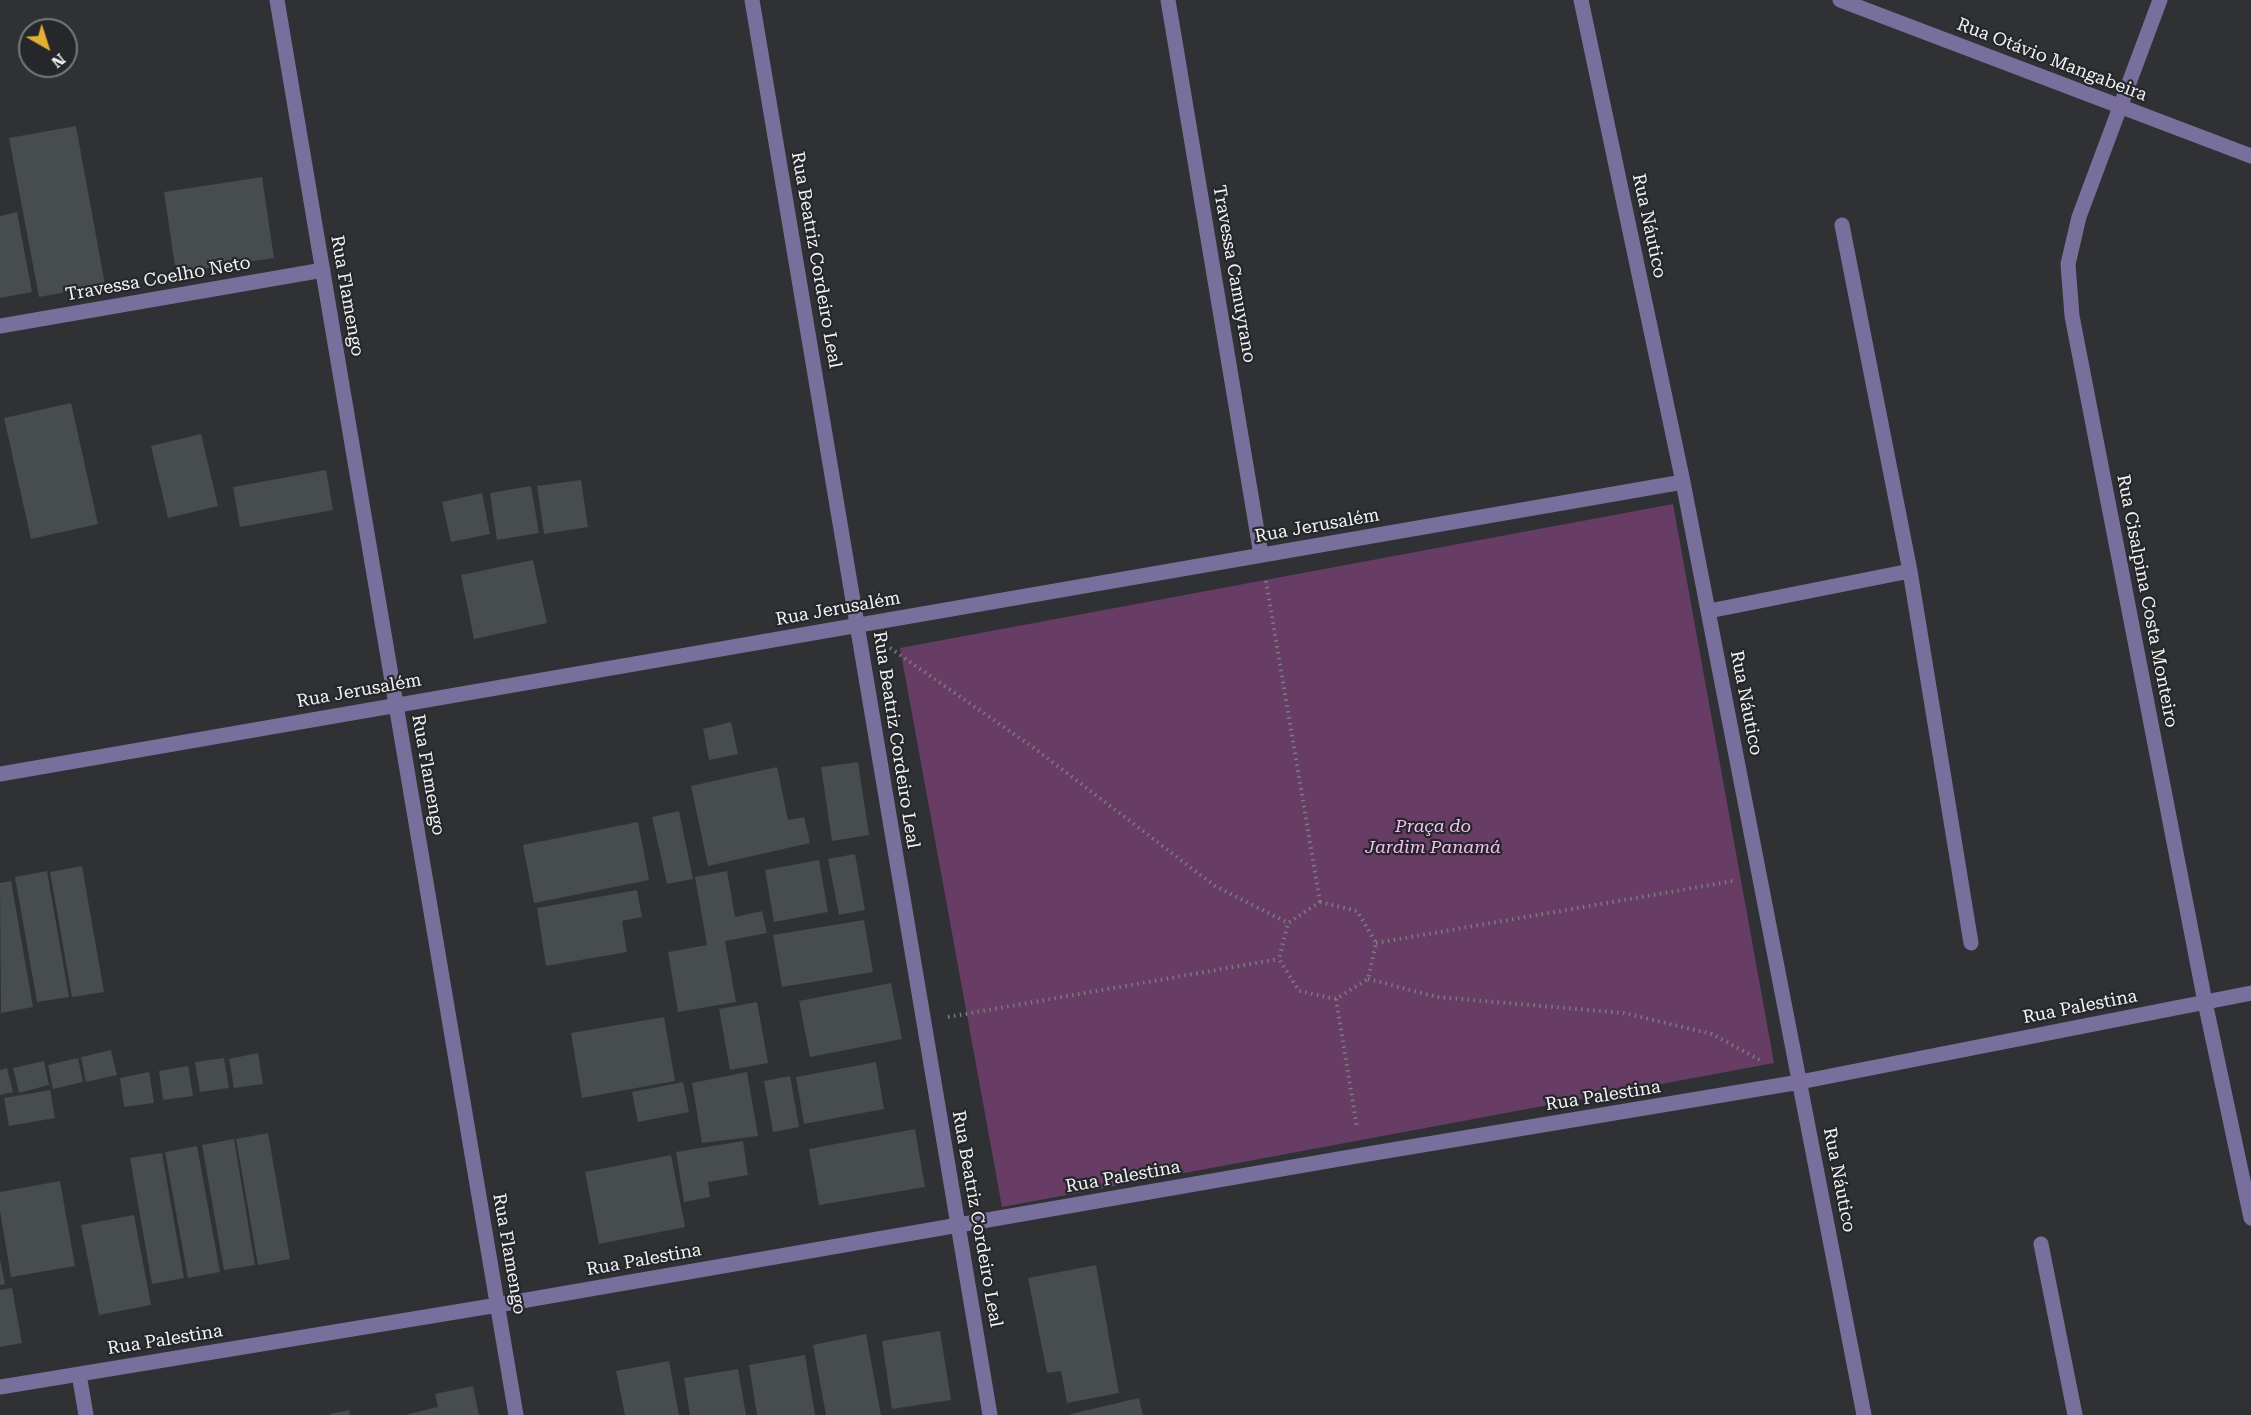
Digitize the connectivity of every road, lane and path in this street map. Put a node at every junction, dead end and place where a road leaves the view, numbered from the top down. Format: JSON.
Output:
{"nodes":[{"id":1,"x":277,"y":0,"type":"edge"},
{"id":2,"x":752,"y":0,"type":"edge"},
{"id":3,"x":1168,"y":0,"type":"edge"},
{"id":4,"x":1581,"y":0,"type":"edge"},
{"id":5,"x":1840,"y":0,"type":"edge"},
{"id":6,"x":2160,"y":0,"type":"edge"},
{"id":7,"x":2120,"y":106,"type":"junction"},
{"id":8,"x":2251,"y":156,"type":"edge"},
{"id":9,"x":1842,"y":225,"type":"dead end"},
{"id":10,"x":323,"y":270,"type":"junction"},
{"id":11,"x":0,"y":326,"type":"edge"},
{"id":12,"x":1683,"y":482,"type":"junction"},
{"id":13,"x":1261,"y":555,"type":"junction"},
{"id":14,"x":1910,"y":571,"type":"junction"},
{"id":15,"x":1709,"y":611,"type":"junction"},
{"id":16,"x":857,"y":625,"type":"junction"},
{"id":17,"x":396,"y":705,"type":"junction"},
{"id":18,"x":0,"y":774,"type":"edge"},
{"id":19,"x":1760,"y":877,"type":"junction"},
{"id":20,"x":1320,"y":902,"type":"junction"},
{"id":21,"x":1288,"y":923,"type":"junction"},
{"id":22,"x":1376,"y":942,"type":"junction"},
{"id":23,"x":1971,"y":943,"type":"dead end"},
{"id":24,"x":1279,"y":959,"type":"junction"},
{"id":25,"x":1368,"y":979,"type":"junction"},
{"id":26,"x":2251,"y":993,"type":"edge"},
{"id":27,"x":1336,"y":999,"type":"junction"},
{"id":28,"x":2205,"y":1002,"type":"junction"},
{"id":29,"x":924,"y":1022,"type":"junction"},
{"id":30,"x":1761,"y":1061,"type":"dead end"},
{"id":31,"x":1800,"y":1082,"type":"junction"},
{"id":32,"x":1362,"y":1155,"type":"junction"},
{"id":33,"x":2251,"y":1218,"type":"edge"},
{"id":34,"x":958,"y":1225,"type":"junction"},
{"id":35,"x":2041,"y":1244,"type":"dead end"},
{"id":36,"x":498,"y":1305,"type":"junction"},
{"id":37,"x":79,"y":1374,"type":"junction"},
{"id":38,"x":0,"y":1387,"type":"edge"},
{"id":39,"x":86,"y":1415,"type":"edge"},
{"id":40,"x":516,"y":1415,"type":"edge"},
{"id":41,"x":990,"y":1415,"type":"edge"},
{"id":42,"x":1864,"y":1415,"type":"edge"},
{"id":43,"x":2075,"y":1415,"type":"edge"}],
"edges":[{"from":1,"to":10,"type":"street","name":"Rua Flamengo"},
{"from":2,"to":16,"type":"street","name":"Rua Beatriz Cordeiro Leal"},
{"from":3,"to":13,"type":"street","name":"Travessa Camuyrano"},
{"from":4,"to":12,"type":"street","name":"Rua Náutico"},
{"from":5,"to":7,"type":"street","name":"Rua Otávio Mangabeira"},
{"from":6,"to":7,"type":"street","name":"Rua Cisalpina Costa Monteiro"},
{"from":7,"to":8,"type":"street","name":"Rua Otávio Mangabeira"},
{"from":7,"to":28,"type":"street","name":"Rua Cisalpina Costa Monteiro"},
{"from":9,"to":14,"type":"street"},
{"from":10,"to":11,"type":"street","name":"Travessa Coelho Neto"},
{"from":10,"to":17,"type":"street","name":"Rua Flamengo"},
{"from":12,"to":13,"type":"street","name":"Rua Jerusalém"},
{"from":12,"to":15,"type":"street","name":"Rua Náutico"},
{"from":13,"to":16,"type":"street","name":"Rua Jerusalém"},
{"from":13,"to":20,"type":"path"},
{"from":14,"to":15,"type":"street"},
{"from":14,"to":23,"type":"street"},
{"from":15,"to":19,"type":"street","name":"Rua Náutico"},
{"from":16,"to":17,"type":"street","name":"Rua Jerusalém"},
{"from":16,"to":21,"type":"path"},
{"from":16,"to":29,"type":"street","name":"Rua Beatriz Cordeiro Leal"},
{"from":17,"to":18,"type":"street","name":"Rua Jerusalém"},
{"from":17,"to":36,"type":"street","name":"Rua Flamengo"},
{"from":19,"to":22,"type":"path"},
{"from":19,"to":31,"type":"street","name":"Rua Náutico"},
{"from":20,"to":21,"type":"path"},
{"from":20,"to":22,"type":"path"},
{"from":21,"to":24,"type":"path"},
{"from":22,"to":25,"type":"path"},
{"from":24,"to":27,"type":"path"},
{"from":24,"to":29,"type":"path"},
{"from":25,"to":27,"type":"path"},
{"from":25,"to":30,"type":"path"},
{"from":26,"to":28,"type":"street","name":"Rua Palestina"},
{"from":27,"to":32,"type":"path"},
{"from":28,"to":31,"type":"street","name":"Rua Palestina"},
{"from":28,"to":33,"type":"street","name":"Rua Cisalpina Costa Monteiro"},
{"from":29,"to":34,"type":"street","name":"Rua Beatriz Cordeiro Leal"},
{"from":31,"to":32,"type":"street","name":"Rua Palestina"},
{"from":31,"to":42,"type":"street","name":"Rua Náutico"},
{"from":32,"to":34,"type":"street","name":"Rua Palestina"},
{"from":34,"to":36,"type":"street","name":"Rua Palestina"},
{"from":34,"to":41,"type":"street","name":"Rua Beatriz Cordeiro Leal"},
{"from":35,"to":43,"type":"street"},
{"from":36,"to":37,"type":"street","name":"Rua Palestina"},
{"from":36,"to":40,"type":"street","name":"Rua Flamengo"},
{"from":37,"to":38,"type":"street","name":"Rua Palestina"},
{"from":37,"to":39,"type":"street"}]}
